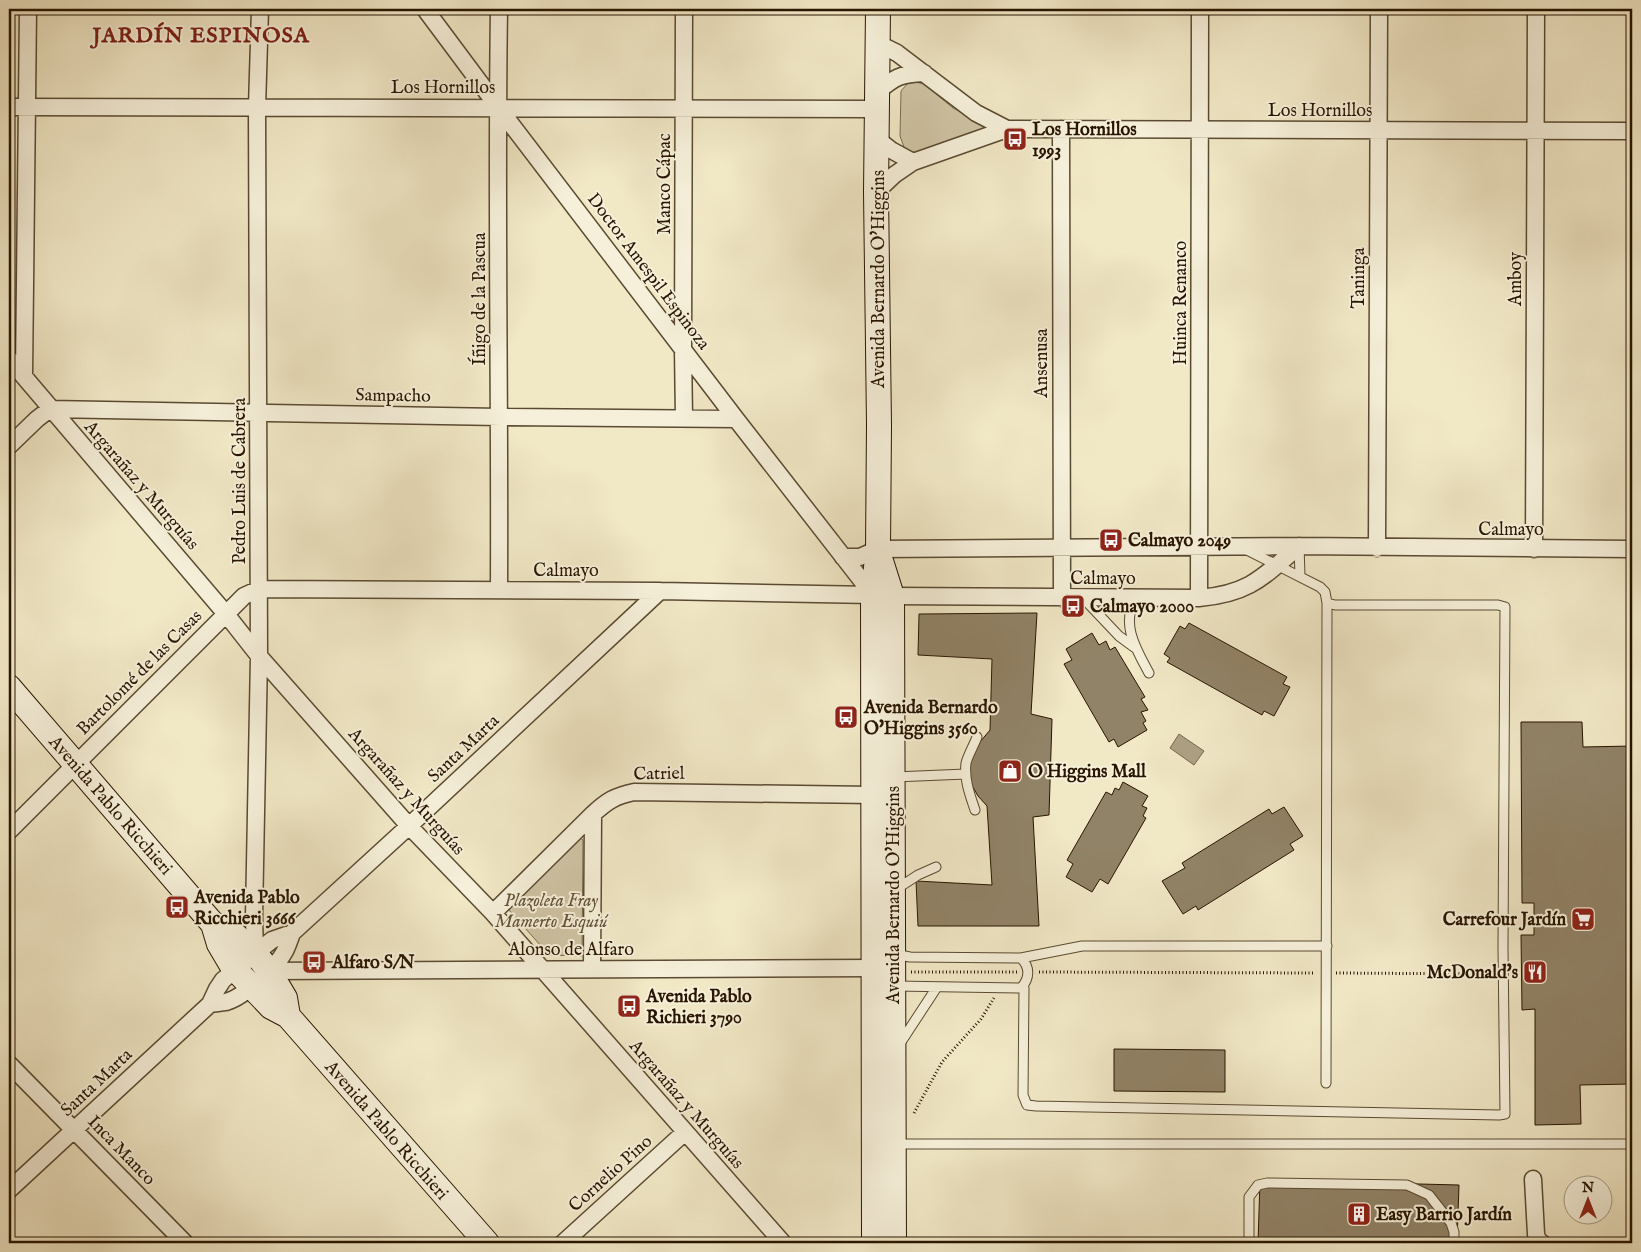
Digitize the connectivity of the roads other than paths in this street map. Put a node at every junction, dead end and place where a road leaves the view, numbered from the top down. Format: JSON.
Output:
{"nodes":[{"id":1,"x":28,"y":9,"type":"edge"},
{"id":2,"x":260,"y":9,"type":"edge"},
{"id":3,"x":425,"y":9,"type":"edge"},
{"id":4,"x":500,"y":9,"type":"edge"},
{"id":5,"x":684,"y":9,"type":"edge"},
{"id":6,"x":878,"y":9,"type":"edge"},
{"id":7,"x":1200,"y":9,"type":"edge"},
{"id":8,"x":1378,"y":9,"type":"edge"},
{"id":9,"x":1536,"y":9,"type":"edge"},
{"id":10,"x":877,"y":43,"type":"junction"},
{"id":11,"x":924,"y":73,"type":"junction"},
{"id":12,"x":877,"y":100,"type":"junction"},
{"id":13,"x":9,"y":107,"type":"edge"},
{"id":14,"x":27,"y":107,"type":"junction"},
{"id":15,"x":257,"y":108,"type":"junction"},
{"id":16,"x":498,"y":108,"type":"junction"},
{"id":17,"x":684,"y":108,"type":"junction"},
{"id":18,"x":1007,"y":129,"type":"junction"},
{"id":19,"x":1061,"y":129,"type":"junction"},
{"id":20,"x":1201,"y":130,"type":"junction"},
{"id":21,"x":1378,"y":130,"type":"junction"},
{"id":22,"x":1535,"y":130,"type":"junction"},
{"id":23,"x":1632,"y":131,"type":"edge"},
{"id":24,"x":877,"y":139,"type":"junction"},
{"id":25,"x":913,"y":162,"type":"junction"},
{"id":26,"x":876,"y":192,"type":"junction"},
{"id":27,"x":683,"y":348,"type":"junction"},
{"id":28,"x":9,"y":359,"type":"edge"},
{"id":29,"x":24,"y":376,"type":"junction"},
{"id":30,"x":50,"y":409,"type":"junction"},
{"id":31,"x":259,"y":413,"type":"junction"},
{"id":32,"x":500,"y":417,"type":"junction"},
{"id":33,"x":684,"y":419,"type":"junction"},
{"id":34,"x":736,"y":419,"type":"junction"},
{"id":35,"x":9,"y":446,"type":"edge"},
{"id":36,"x":1299,"y":546,"type":"junction"},
{"id":37,"x":1199,"y":547,"type":"junction"},
{"id":38,"x":1241,"y":547,"type":"junction"},
{"id":39,"x":1062,"y":548,"type":"junction"},
{"id":40,"x":1377,"y":548,"type":"junction"},
{"id":41,"x":878,"y":549,"type":"junction"},
{"id":42,"x":1534,"y":549,"type":"junction"},
{"id":43,"x":1632,"y":549,"type":"edge"},
{"id":44,"x":843,"y":557,"type":"junction"},
{"id":45,"x":1277,"y":565,"type":"junction"},
{"id":46,"x":1300,"y":576,"type":"junction"},
{"id":47,"x":259,"y":589,"type":"junction"},
{"id":48,"x":500,"y":590,"type":"junction"},
{"id":49,"x":660,"y":591,"type":"junction"},
{"id":50,"x":883,"y":596,"type":"junction"},
{"id":51,"x":1062,"y":598,"type":"junction"},
{"id":52,"x":1083,"y":598,"type":"junction"},
{"id":53,"x":1137,"y":598,"type":"junction"},
{"id":54,"x":1199,"y":598,"type":"junction"},
{"id":55,"x":1327,"y":602,"type":"junction"},
{"id":56,"x":226,"y":614,"type":"junction"},
{"id":57,"x":1134,"y":647,"type":"junction"},
{"id":58,"x":259,"y":656,"type":"junction"},
{"id":59,"x":1149,"y":674,"type":"dead end"},
{"id":60,"x":9,"y":686,"type":"edge"},
{"id":61,"x":977,"y":737,"type":"dead end"},
{"id":62,"x":75,"y":763,"type":"junction"},
{"id":63,"x":966,"y":774,"type":"junction"},
{"id":64,"x":880,"y":783,"type":"junction"},
{"id":65,"x":975,"y":810,"type":"dead end"},
{"id":66,"x":593,"y":814,"type":"junction"},
{"id":67,"x":409,"y":826,"type":"junction"},
{"id":68,"x":9,"y":831,"type":"edge"},
{"id":69,"x":936,"y":866,"type":"dead end"},
{"id":70,"x":893,"y":892,"type":"junction"},
{"id":71,"x":493,"y":913,"type":"junction"},
{"id":72,"x":212,"y":924,"type":"junction"},
{"id":73,"x":1327,"y":946,"type":"junction"},
{"id":74,"x":893,"y":954,"type":"junction"},
{"id":75,"x":1021,"y":958,"type":"junction"},
{"id":76,"x":262,"y":962,"type":"junction"},
{"id":77,"x":542,"y":969,"type":"junction"},
{"id":78,"x":592,"y":969,"type":"junction"},
{"id":79,"x":236,"y":970,"type":"junction"},
{"id":80,"x":888,"y":978,"type":"junction"},
{"id":81,"x":251,"y":987,"type":"junction"},
{"id":82,"x":937,"y":987,"type":"junction"},
{"id":83,"x":1023,"y":988,"type":"junction"},
{"id":84,"x":210,"y":1004,"type":"junction"},
{"id":85,"x":288,"y":1016,"type":"junction"},
{"id":86,"x":893,"y":1054,"type":"junction"},
{"id":87,"x":9,"y":1064,"type":"edge"},
{"id":88,"x":1326,"y":1083,"type":"dead end"},
{"id":89,"x":74,"y":1130,"type":"junction"},
{"id":90,"x":685,"y":1132,"type":"junction"},
{"id":91,"x":894,"y":1144,"type":"junction"},
{"id":92,"x":1632,"y":1144,"type":"edge"},
{"id":93,"x":1533,"y":1179,"type":"dead end"},
{"id":94,"x":9,"y":1190,"type":"edge"},
{"id":95,"x":185,"y":1243,"type":"edge"},
{"id":96,"x":487,"y":1243,"type":"edge"},
{"id":97,"x":563,"y":1243,"type":"edge"},
{"id":98,"x":783,"y":1243,"type":"edge"},
{"id":99,"x":874,"y":1243,"type":"edge"},
{"id":100,"x":894,"y":1243,"type":"edge"},
{"id":101,"x":1249,"y":1243,"type":"edge"},
{"id":102,"x":1454,"y":1243,"type":"edge"},
{"id":103,"x":1542,"y":1243,"type":"edge"}],
"edges":[{"from":1,"to":14,"type":"street"},
{"from":2,"to":15,"type":"street","name":"Pedro Luis de Cabrera"},
{"from":3,"to":16,"type":"street","name":"Doctor Amespil Espinoza"},
{"from":4,"to":16,"type":"street","name":"Íñigo de la Pascua"},
{"from":5,"to":17,"type":"street","name":"Manco Cápac"},
{"from":6,"to":10,"type":"main road","name":"Avenida Bernardo O'Higgins"},
{"from":7,"to":20,"type":"street","name":"Huinca Renanco"},
{"from":8,"to":21,"type":"street","name":"Taninga"},
{"from":9,"to":22,"type":"street","name":"Amboy"},
{"from":10,"to":11,"type":"street","name":"Los Hornillos"},
{"from":10,"to":12,"type":"main road","name":"Avenida Bernardo O'Higgins"},
{"from":11,"to":12,"type":"street"},
{"from":11,"to":18,"type":"street","name":"Los Hornillos"},
{"from":12,"to":17,"type":"street","name":"Los Hornillos"},
{"from":12,"to":24,"type":"main road","name":"Avenida Bernardo O'Higgins"},
{"from":13,"to":14,"type":"street","name":"Los Hornillos"},
{"from":14,"to":15,"type":"street","name":"Los Hornillos"},
{"from":14,"to":29,"type":"street"},
{"from":15,"to":16,"type":"street","name":"Los Hornillos"},
{"from":15,"to":31,"type":"street","name":"Pedro Luis de Cabrera"},
{"from":16,"to":17,"type":"street","name":"Los Hornillos"},
{"from":16,"to":27,"type":"street","name":"Doctor Amespil Espinoza"},
{"from":16,"to":32,"type":"street","name":"Íñigo de la Pascua"},
{"from":17,"to":27,"type":"street","name":"Manco Cápac"},
{"from":18,"to":19,"type":"street","name":"Los Hornillos"},
{"from":18,"to":25,"type":"street","name":"Los Hornillos"},
{"from":19,"to":20,"type":"street","name":"Los Hornillos"},
{"from":19,"to":39,"type":"street","name":"Ansenusa"},
{"from":20,"to":21,"type":"street","name":"Los Hornillos"},
{"from":20,"to":37,"type":"street","name":"Huinca Renanco"},
{"from":21,"to":22,"type":"street","name":"Los Hornillos"},
{"from":21,"to":40,"type":"street","name":"Taninga"},
{"from":22,"to":23,"type":"street","name":"Los Hornillos"},
{"from":22,"to":42,"type":"street","name":"Amboy"},
{"from":24,"to":25,"type":"street"},
{"from":24,"to":26,"type":"main road","name":"Avenida Bernardo O'Higgins"},
{"from":25,"to":26,"type":"street","name":"Los Hornillos"},
{"from":26,"to":41,"type":"main road","name":"Avenida Bernardo O'Higgins"},
{"from":27,"to":33,"type":"street","name":"Manco Cápac"},
{"from":27,"to":34,"type":"street","name":"Doctor Amespil Espinoza"},
{"from":28,"to":29,"type":"street","name":"Argarañaz y Murguías"},
{"from":29,"to":30,"type":"street","name":"Argarañaz y Murguías"},
{"from":30,"to":31,"type":"street","name":"Sampacho"},
{"from":30,"to":35,"type":"street"},
{"from":30,"to":56,"type":"street","name":"Argarañaz y Murguías"},
{"from":31,"to":32,"type":"street","name":"Sampacho"},
{"from":31,"to":47,"type":"street","name":"Pedro Luis de Cabrera"},
{"from":32,"to":33,"type":"street","name":"Sampacho"},
{"from":32,"to":48,"type":"street","name":"Íñigo de la Pascua"},
{"from":33,"to":34,"type":"street","name":"Sampacho"},
{"from":34,"to":44,"type":"street","name":"Doctor Amespil Espinoza"},
{"from":36,"to":38,"type":"street","name":"Calmayo"},
{"from":36,"to":40,"type":"street","name":"Calmayo"},
{"from":36,"to":45,"type":"street","name":"Calmayo"},
{"from":36,"to":46,"type":"lane"},
{"from":37,"to":38,"type":"street","name":"Calmayo"},
{"from":37,"to":39,"type":"street","name":"Calmayo"},
{"from":37,"to":54,"type":"street","name":"Huinca Renanco"},
{"from":38,"to":45,"type":"lane"},
{"from":39,"to":41,"type":"street","name":"Calmayo"},
{"from":39,"to":51,"type":"street","name":"Ansenusa"},
{"from":40,"to":42,"type":"street","name":"Calmayo"},
{"from":41,"to":44,"type":"street"},
{"from":41,"to":50,"type":"main road","name":"Avenida Bernardo O'Higgins"},
{"from":42,"to":43,"type":"street","name":"Calmayo"},
{"from":44,"to":50,"type":"street","name":"Doctor Amespil Espinoza"},
{"from":45,"to":46,"type":"lane"},
{"from":45,"to":54,"type":"street","name":"Calmayo"},
{"from":46,"to":55,"type":"lane"},
{"from":47,"to":48,"type":"street","name":"Calmayo"},
{"from":47,"to":56,"type":"street","name":"Bartolomé de las Casas"},
{"from":47,"to":58,"type":"street","name":"Pedro Luis de Cabrera"},
{"from":48,"to":49,"type":"street","name":"Calmayo"},
{"from":49,"to":50,"type":"street","name":"Calmayo"},
{"from":49,"to":67,"type":"street","name":"Santa Marta"},
{"from":50,"to":51,"type":"street","name":"Calmayo"},
{"from":50,"to":64,"type":"main road","name":"Avenida Bernardo O'Higgins"},
{"from":51,"to":52,"type":"street","name":"Calmayo"},
{"from":52,"to":53,"type":"street","name":"Calmayo"},
{"from":52,"to":57,"type":"lane"},
{"from":53,"to":54,"type":"street","name":"Calmayo"},
{"from":53,"to":57,"type":"lane"},
{"from":55,"to":73,"type":"lane"},
{"from":55,"to":83,"type":"lane"},
{"from":56,"to":58,"type":"street","name":"Argarañaz y Murguías"},
{"from":56,"to":62,"type":"street","name":"Bartolomé de las Casas"},
{"from":57,"to":59,"type":"lane"},
{"from":58,"to":67,"type":"street","name":"Argarañaz y Murguías"},
{"from":58,"to":76,"type":"street","name":"Pedro Luis de Cabrera"},
{"from":60,"to":62,"type":"main road","name":"Avenida Pablo Ricchieri"},
{"from":61,"to":63,"type":"lane"},
{"from":62,"to":68,"type":"street","name":"Bartolomé de las Casas"},
{"from":62,"to":72,"type":"main road","name":"Avenida Pablo Ricchieri"},
{"from":63,"to":64,"type":"lane"},
{"from":63,"to":65,"type":"lane"},
{"from":64,"to":66,"type":"street","name":"Catriel"},
{"from":64,"to":70,"type":"main road","name":"Avenida Bernardo O'Higgins"},
{"from":64,"to":80,"type":"main road","name":"Avenida Bernardo O'Higgins"},
{"from":66,"to":71,"type":"street","name":"Catriel"},
{"from":66,"to":78,"type":"street"},
{"from":67,"to":71,"type":"street","name":"Argarañaz y Murguías"},
{"from":67,"to":76,"type":"street","name":"Santa Marta"},
{"from":69,"to":70,"type":"lane"},
{"from":70,"to":74,"type":"main road","name":"Avenida Bernardo O'Higgins"},
{"from":71,"to":77,"type":"street","name":"Argarañaz y Murguías"},
{"from":72,"to":76,"type":"main road","name":"Avenida Pablo Ricchieri"},
{"from":72,"to":79,"type":"main road","name":"Avenida Pablo Ricchieri"},
{"from":73,"to":75,"type":"lane"},
{"from":73,"to":88,"type":"lane"},
{"from":74,"to":75,"type":"lane"},
{"from":74,"to":80,"type":"main road","name":"Avenida Bernardo O'Higgins"},
{"from":75,"to":83,"type":"lane"},
{"from":76,"to":77,"type":"street","name":"Alonso de Alfaro"},
{"from":76,"to":79,"type":"street","name":"Santa Marta"},
{"from":76,"to":81,"type":"street","name":"Santa Marta"},
{"from":76,"to":85,"type":"main road","name":"Avenida Pablo Ricchieri"},
{"from":77,"to":78,"type":"street","name":"Alonso de Alfaro"},
{"from":77,"to":90,"type":"street","name":"Argarañaz y Murguías"},
{"from":78,"to":80,"type":"street","name":"Alonso de Alfaro"},
{"from":79,"to":81,"type":"main road","name":"Avenida Pablo Ricchieri"},
{"from":79,"to":84,"type":"street","name":"Santa Marta"},
{"from":80,"to":82,"type":"lane"},
{"from":80,"to":86,"type":"main road","name":"Avenida Bernardo O'Higgins"},
{"from":80,"to":99,"type":"main road","name":"Avenida Bernardo O'Higgins"},
{"from":81,"to":84,"type":"street","name":"Santa Marta"},
{"from":81,"to":85,"type":"main road","name":"Avenida Pablo Ricchieri"},
{"from":82,"to":83,"type":"lane"},
{"from":82,"to":86,"type":"lane"},
{"from":84,"to":89,"type":"street","name":"Santa Marta"},
{"from":85,"to":96,"type":"main road","name":"Avenida Pablo Ricchieri"},
{"from":86,"to":91,"type":"main road","name":"Avenida Bernardo O'Higgins"},
{"from":87,"to":89,"type":"street","name":"Inca Manco"},
{"from":89,"to":94,"type":"street","name":"Santa Marta"},
{"from":89,"to":95,"type":"street","name":"Inca Manco"},
{"from":90,"to":97,"type":"street","name":"Cornelio Pino"},
{"from":90,"to":98,"type":"street","name":"Argarañaz y Murguías"},
{"from":91,"to":92,"type":"lane"},
{"from":91,"to":100,"type":"main road","name":"Avenida Bernardo O'Higgins"},
{"from":93,"to":103,"type":"street"},
{"from":101,"to":102,"type":"lane"}]}
